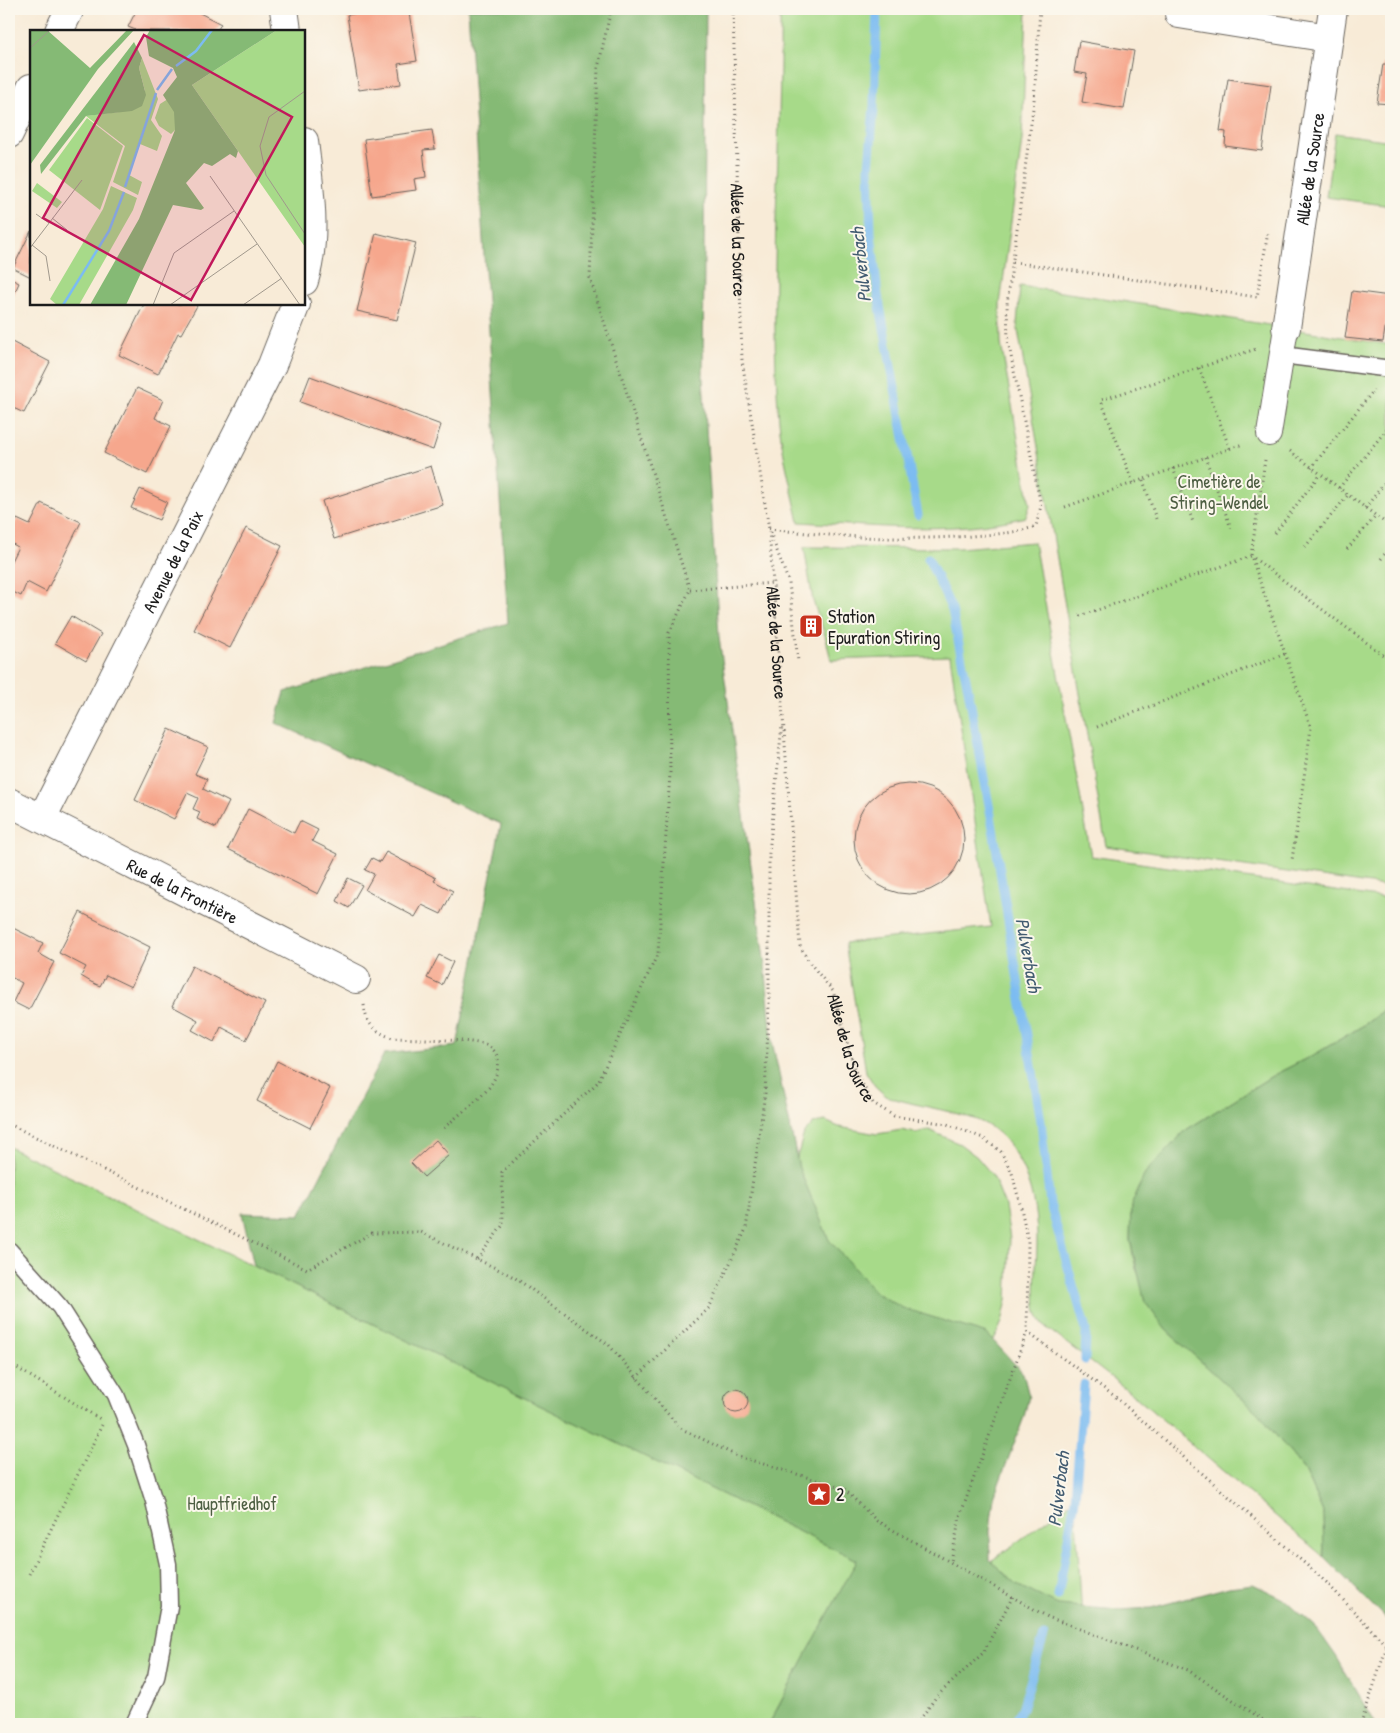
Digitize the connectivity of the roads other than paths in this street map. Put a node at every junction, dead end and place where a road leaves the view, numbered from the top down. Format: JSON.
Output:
{"nodes":[{"id":1,"x":70,"y":9,"type":"edge"},
{"id":2,"x":284,"y":9,"type":"edge"},
{"id":3,"x":1333,"y":9,"type":"edge"},
{"id":4,"x":1179,"y":14,"type":"dead end"},
{"id":5,"x":60,"y":30,"type":"edge"},
{"id":6,"x":287,"y":30,"type":"edge"},
{"id":7,"x":1328,"y":38,"type":"junction"},
{"id":8,"x":30,"y":90,"type":"edge"},
{"id":9,"x":9,"y":134,"type":"edge"},
{"id":10,"x":305,"y":149,"type":"edge"},
{"id":11,"x":305,"y":276,"type":"edge"},
{"id":12,"x":296,"y":305,"type":"edge"},
{"id":13,"x":1284,"y":341,"type":"junction"},
{"id":14,"x":1391,"y":369,"type":"edge"},
{"id":15,"x":1269,"y":434,"type":"road end"},
{"id":16,"x":9,"y":802,"type":"edge"},
{"id":17,"x":42,"y":818,"type":"junction"},
{"id":18,"x":356,"y":979,"type":"road end"},
{"id":19,"x":9,"y":1250,"type":"edge"},
{"id":20,"x":134,"y":1724,"type":"edge"}],
"edges":[{"from":1,"to":5,"type":"street"},
{"from":2,"to":6,"type":"street"},
{"from":3,"to":7,"type":"street","name":"Allée de la Source"},
{"from":4,"to":7,"type":"street"},
{"from":7,"to":13,"type":"street","name":"Allée de la Source"},
{"from":8,"to":9,"type":"street"},
{"from":10,"to":11,"type":"street"},
{"from":12,"to":17,"type":"street","name":"Avenue de la Paix"},
{"from":13,"to":14,"type":"lane"},
{"from":13,"to":15,"type":"street"},
{"from":16,"to":17,"type":"street","name":"Rue de la Frontière"},
{"from":17,"to":18,"type":"street","name":"Rue de la Frontière"},
{"from":19,"to":20,"type":"lane"}]}
